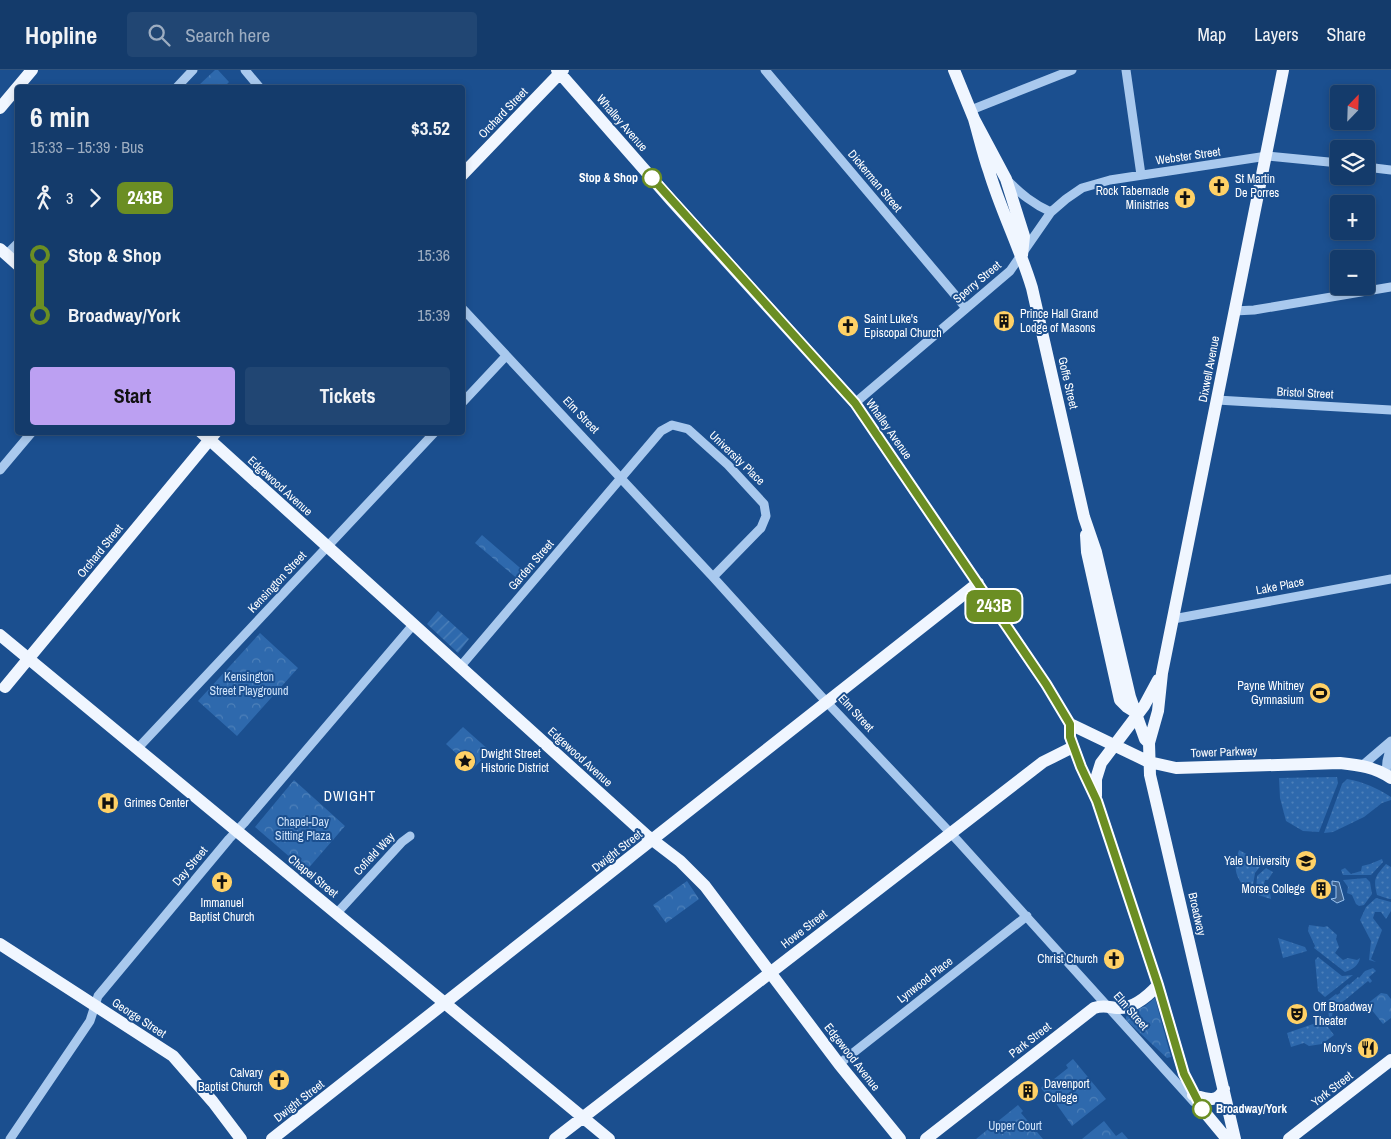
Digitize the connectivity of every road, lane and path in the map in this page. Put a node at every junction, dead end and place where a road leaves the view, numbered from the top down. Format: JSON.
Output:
{"nodes":[{"id":1,"x":32,"y":70,"type":"edge"},
{"id":2,"x":193,"y":70,"type":"edge"},
{"id":3,"x":245,"y":70,"type":"edge"},
{"id":4,"x":765,"y":70,"type":"edge"},
{"id":5,"x":954,"y":70,"type":"edge"},
{"id":6,"x":1072,"y":70,"type":"edge"},
{"id":7,"x":1126,"y":70,"type":"edge"},
{"id":8,"x":1283,"y":70,"type":"edge"},
{"id":9,"x":560,"y":71,"type":"edge"},
{"id":10,"x":19,"y":85,"type":"edge"},
{"id":11,"x":179,"y":85,"type":"edge"},
{"id":12,"x":258,"y":85,"type":"edge"},
{"id":13,"x":15,"y":90,"type":"edge"},
{"id":14,"x":0,"y":108,"type":"edge"},
{"id":15,"x":973,"y":115,"type":"junction"},
{"id":16,"x":1267,"y":156,"type":"junction"},
{"id":17,"x":1330,"y":162,"type":"edge"},
{"id":18,"x":1375,"y":168,"type":"edge"},
{"id":19,"x":1391,"y":170,"type":"edge"},
{"id":20,"x":465,"y":171,"type":"edge"},
{"id":21,"x":1141,"y":175,"type":"junction"},
{"id":22,"x":1006,"y":179,"type":"junction"},
{"id":23,"x":1051,"y":212,"type":"junction"},
{"id":24,"x":15,"y":245,"type":"edge"},
{"id":25,"x":3,"y":252,"type":"edge"},
{"id":26,"x":1022,"y":256,"type":"junction"},
{"id":27,"x":15,"y":263,"type":"edge"},
{"id":28,"x":1391,"y":287,"type":"edge"},
{"id":29,"x":966,"y":308,"type":"junction"},
{"id":30,"x":465,"y":311,"type":"edge"},
{"id":31,"x":1234,"y":311,"type":"junction"},
{"id":32,"x":506,"y":356,"type":"junction"},
{"id":33,"x":465,"y":400,"type":"edge"},
{"id":34,"x":1217,"y":400,"type":"junction"},
{"id":35,"x":855,"y":403,"type":"junction"},
{"id":36,"x":1391,"y":410,"type":"edge"},
{"id":37,"x":29,"y":435,"type":"edge"},
{"id":38,"x":209,"y":435,"type":"edge"},
{"id":39,"x":432,"y":435,"type":"edge"},
{"id":40,"x":0,"y":470,"type":"edge"},
{"id":41,"x":622,"y":478,"type":"junction"},
{"id":42,"x":327,"y":547,"type":"junction"},
{"id":43,"x":713,"y":577,"type":"junction"},
{"id":44,"x":1391,"y":579,"type":"edge"},
{"id":45,"x":978,"y":583,"type":"junction"},
{"id":46,"x":1173,"y":619,"type":"junction"},
{"id":47,"x":412,"y":625,"type":"junction"},
{"id":48,"x":0,"y":635,"type":"edge"},
{"id":49,"x":28,"y":659,"type":"junction"},
{"id":50,"x":460,"y":667,"type":"junction"},
{"id":51,"x":1162,"y":673,"type":"junction"},
{"id":52,"x":5,"y":687,"type":"dead end"},
{"id":53,"x":828,"y":703,"type":"junction"},
{"id":54,"x":1137,"y":713,"type":"junction"},
{"id":55,"x":1070,"y":724,"type":"junction"},
{"id":56,"x":1391,"y":741,"type":"edge"},
{"id":57,"x":1114,"y":745,"type":"junction"},
{"id":58,"x":1149,"y":745,"type":"junction"},
{"id":59,"x":1391,"y":745,"type":"edge"},
{"id":60,"x":1073,"y":747,"type":"junction"},
{"id":61,"x":138,"y":748,"type":"junction"},
{"id":62,"x":1150,"y":762,"type":"junction"},
{"id":63,"x":1363,"y":765,"type":"junction"},
{"id":64,"x":1389,"y":776,"type":"edge"},
{"id":65,"x":1097,"y":801,"type":"junction"},
{"id":66,"x":236,"y":831,"type":"junction"},
{"id":67,"x":951,"y":833,"type":"junction"},
{"id":68,"x":410,"y":836,"type":"dead end"},
{"id":69,"x":653,"y":841,"type":"junction"},
{"id":70,"x":337,"y":913,"type":"junction"},
{"id":71,"x":1027,"y":916,"type":"junction"},
{"id":72,"x":0,"y":944,"type":"edge"},
{"id":73,"x":770,"y":973,"type":"junction"},
{"id":74,"x":1158,"y":985,"type":"junction"},
{"id":75,"x":445,"y":1004,"type":"junction"},
{"id":76,"x":95,"y":1006,"type":"junction"},
{"id":77,"x":1108,"y":1006,"type":"junction"},
{"id":78,"x":1391,"y":1060,"type":"edge"},
{"id":79,"x":839,"y":1064,"type":"junction"},
{"id":80,"x":1224,"y":1089,"type":"junction"},
{"id":81,"x":1194,"y":1094,"type":"junction"},
{"id":82,"x":1202,"y":1109,"type":"junction"},
{"id":83,"x":582,"y":1116,"type":"junction"},
{"id":84,"x":10,"y":1139,"type":"edge"},
{"id":85,"x":240,"y":1139,"type":"edge"},
{"id":86,"x":272,"y":1139,"type":"edge"},
{"id":87,"x":554,"y":1139,"type":"edge"},
{"id":88,"x":609,"y":1139,"type":"edge"},
{"id":89,"x":900,"y":1139,"type":"edge"},
{"id":90,"x":926,"y":1139,"type":"edge"},
{"id":91,"x":1227,"y":1139,"type":"edge"},
{"id":92,"x":1235,"y":1139,"type":"edge"},
{"id":93,"x":1289,"y":1139,"type":"edge"}],
"edges":[{"from":1,"to":10,"type":"main road"},
{"from":2,"to":11,"type":"street"},
{"from":3,"to":12,"type":"street"},
{"from":4,"to":29,"type":"street","name":"Dickerman Street"},
{"from":5,"to":15,"type":"main road","name":"Goffe Street"},
{"from":6,"to":15,"type":"street"},
{"from":7,"to":21,"type":"street"},
{"from":8,"to":16,"type":"main road","name":"Dixwell Avenue"},
{"from":9,"to":20,"type":"main road","name":"Orchard Street"},
{"from":9,"to":35,"type":"main road","name":"Whalley Avenue"},
{"from":13,"to":14,"type":"main road"},
{"from":15,"to":22,"type":"main road","name":"Goffe Street"},
{"from":15,"to":26,"type":"main road","name":"Goffe Street"},
{"from":16,"to":17,"type":"street","name":"Webster Street"},
{"from":16,"to":21,"type":"street","name":"Webster Street"},
{"from":16,"to":31,"type":"main road","name":"Dixwell Avenue"},
{"from":18,"to":19,"type":"street"},
{"from":21,"to":23,"type":"street","name":"Webster Street"},
{"from":22,"to":23,"type":"street"},
{"from":22,"to":26,"type":"main road","name":"Goffe Street"},
{"from":23,"to":26,"type":"street","name":"Webster Street"},
{"from":24,"to":25,"type":"street"},
{"from":25,"to":27,"type":"main road"},
{"from":26,"to":29,"type":"street","name":"Sperry Street"},
{"from":26,"to":54,"type":"main road","name":"Goffe Street"},
{"from":28,"to":31,"type":"street"},
{"from":29,"to":35,"type":"street","name":"Sperry Street"},
{"from":30,"to":32,"type":"street","name":"Elm Street"},
{"from":31,"to":34,"type":"main road","name":"Dixwell Avenue"},
{"from":32,"to":33,"type":"street"},
{"from":32,"to":41,"type":"street","name":"Elm Street"},
{"from":34,"to":36,"type":"street","name":"Bristol Street"},
{"from":34,"to":46,"type":"main road","name":"Dixwell Avenue"},
{"from":35,"to":45,"type":"main road","name":"Whalley Avenue"},
{"from":37,"to":40,"type":"street"},
{"from":38,"to":42,"type":"main road","name":"Edgewood Avenue"},
{"from":38,"to":49,"type":"main road","name":"Orchard Street"},
{"from":39,"to":42,"type":"street","name":"Kensington Street"},
{"from":41,"to":43,"type":"street","name":"Elm Street"},
{"from":41,"to":43,"type":"street","name":"University Place"},
{"from":41,"to":50,"type":"street","name":"Garden Street"},
{"from":42,"to":47,"type":"main road","name":"Edgewood Avenue"},
{"from":42,"to":61,"type":"street","name":"Kensington Street"},
{"from":43,"to":53,"type":"street","name":"Elm Street"},
{"from":44,"to":46,"type":"street","name":"Lake Place"},
{"from":45,"to":53,"type":"main road","name":"Dwight Street"},
{"from":45,"to":55,"type":"main road","name":"Whalley Avenue"},
{"from":46,"to":51,"type":"main road","name":"Dixwell Avenue"},
{"from":47,"to":50,"type":"main road","name":"Edgewood Avenue"},
{"from":47,"to":66,"type":"street","name":"Day Street"},
{"from":48,"to":49,"type":"main road","name":"Chapel Street"},
{"from":49,"to":52,"type":"main road","name":"Orchard Street"},
{"from":49,"to":61,"type":"main road","name":"Chapel Street"},
{"from":50,"to":69,"type":"main road","name":"Edgewood Avenue"},
{"from":51,"to":54,"type":"main road","name":"Dixwell Avenue"},
{"from":51,"to":58,"type":"main road","name":"Dixwell Avenue"},
{"from":53,"to":67,"type":"street","name":"Elm Street"},
{"from":53,"to":69,"type":"main road","name":"Dwight Street"},
{"from":54,"to":57,"type":"main road","name":"Dixwell Avenue"},
{"from":54,"to":58,"type":"main road","name":"Goffe Street"},
{"from":55,"to":57,"type":"main road","name":"Tower Parkway"},
{"from":55,"to":60,"type":"main road","name":"Whalley Avenue"},
{"from":56,"to":63,"type":"street"},
{"from":57,"to":62,"type":"main road","name":"Tower Parkway"},
{"from":57,"to":65,"type":"main road","name":"Dixwell Avenue"},
{"from":58,"to":62,"type":"main road","name":"Broadway"},
{"from":59,"to":64,"type":"street","name":"Tower Parkway"},
{"from":60,"to":65,"type":"main road","name":"Whalley Avenue"},
{"from":60,"to":67,"type":"main road","name":"Howe Street"},
{"from":61,"to":66,"type":"main road","name":"Chapel Street"},
{"from":62,"to":63,"type":"main road","name":"Tower Parkway"},
{"from":62,"to":80,"type":"main road","name":"Broadway"},
{"from":63,"to":64,"type":"main road","name":"Tower Parkway"},
{"from":65,"to":74,"type":"main road"},
{"from":66,"to":70,"type":"main road","name":"Chapel Street"},
{"from":66,"to":76,"type":"street","name":"Day Street"},
{"from":67,"to":71,"type":"street","name":"Elm Street"},
{"from":67,"to":73,"type":"main road","name":"Howe Street"},
{"from":68,"to":70,"type":"street","name":"Cofield Way"},
{"from":69,"to":73,"type":"main road","name":"Edgewood Avenue"},
{"from":69,"to":75,"type":"main road","name":"Dwight Street"},
{"from":70,"to":75,"type":"main road","name":"Chapel Street"},
{"from":71,"to":77,"type":"street","name":"Elm Street"},
{"from":71,"to":79,"type":"street","name":"Lynwood Place"},
{"from":72,"to":76,"type":"main road","name":"George Street"},
{"from":73,"to":79,"type":"main road","name":"Edgewood Avenue"},
{"from":73,"to":83,"type":"main road","name":"Howe Street"},
{"from":74,"to":77,"type":"main road","name":"Park Street"},
{"from":74,"to":81,"type":"main road"},
{"from":75,"to":83,"type":"main road","name":"Chapel Street"},
{"from":75,"to":86,"type":"main road","name":"Dwight Street"},
{"from":76,"to":84,"type":"street","name":"Day Street"},
{"from":76,"to":85,"type":"main road","name":"George Street"},
{"from":77,"to":82,"type":"street","name":"Elm Street"},
{"from":77,"to":90,"type":"main road","name":"Park Street"},
{"from":78,"to":93,"type":"main road","name":"York Street"},
{"from":79,"to":89,"type":"main road","name":"Edgewood Avenue"},
{"from":80,"to":81,"type":"main road"},
{"from":80,"to":92,"type":"main road","name":"Broadway"},
{"from":81,"to":82,"type":"main road"},
{"from":82,"to":91,"type":"main road","name":"Elm Street"},
{"from":83,"to":87,"type":"main road","name":"Howe Street"},
{"from":83,"to":88,"type":"main road","name":"Chapel Street"}]}
